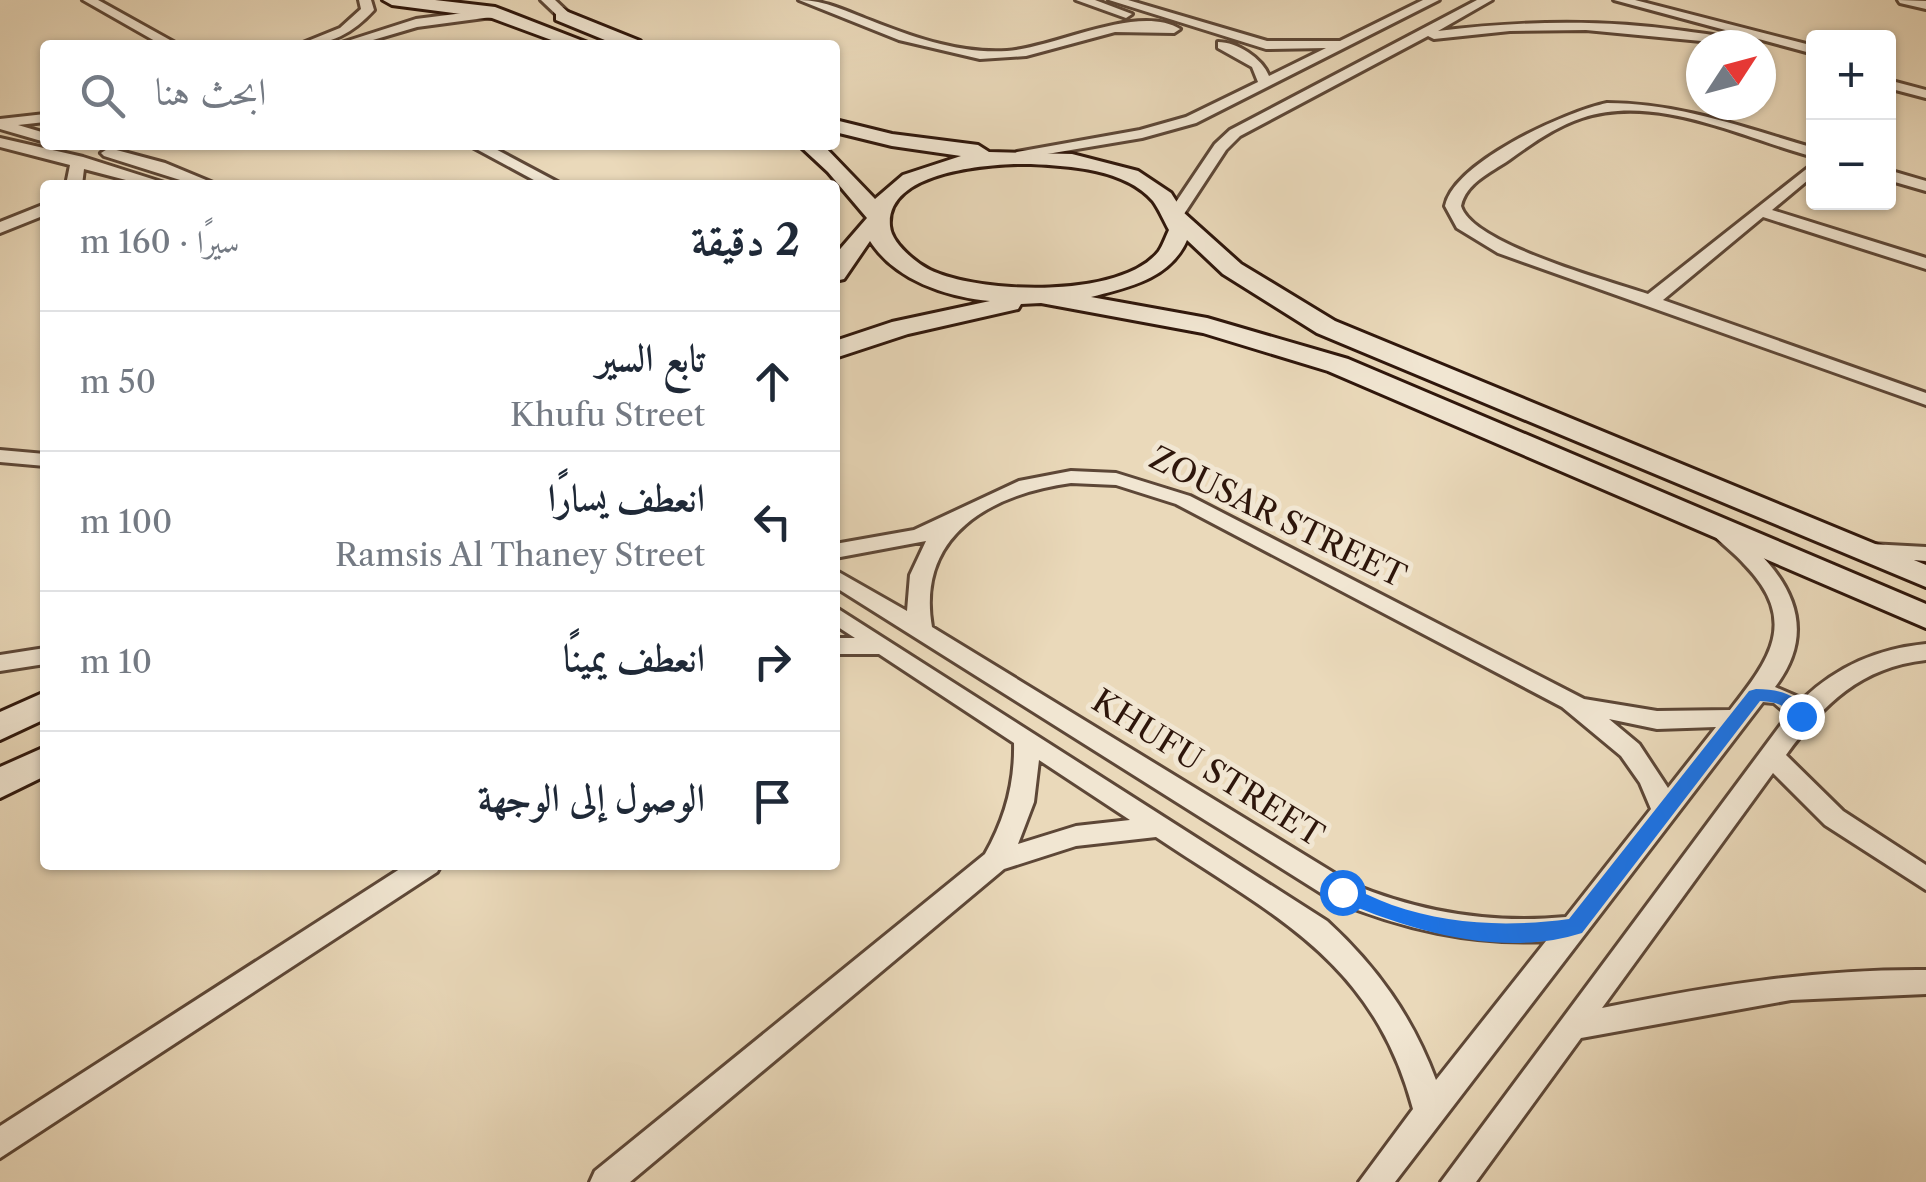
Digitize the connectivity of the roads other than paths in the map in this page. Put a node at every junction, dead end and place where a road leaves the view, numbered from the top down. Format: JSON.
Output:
{"nodes":[{"id":1,"x":89,"y":0,"type":"edge"},
{"id":2,"x":365,"y":0,"type":"edge"},
{"id":3,"x":392,"y":0,"type":"edge"},
{"id":4,"x":547,"y":0,"type":"edge"},
{"id":5,"x":805,"y":0,"type":"edge"},
{"id":6,"x":1115,"y":0,"type":"edge"},
{"id":7,"x":1433,"y":0,"type":"edge"},
{"id":8,"x":1486,"y":0,"type":"edge"},
{"id":9,"x":1620,"y":0,"type":"edge"},
{"id":10,"x":1904,"y":0,"type":"edge"},
{"id":11,"x":1085,"y":1,"type":"edge"},
{"id":12,"x":1926,"y":5,"type":"edge"},
{"id":13,"x":499,"y":6,"type":"edge"},
{"id":14,"x":568,"y":18,"type":"junction"},
{"id":15,"x":1177,"y":18,"type":"junction"},
{"id":16,"x":1706,"y":30,"type":"edge"},
{"id":17,"x":1085,"y":34,"type":"junction"},
{"id":18,"x":1686,"y":34,"type":"edge"},
{"id":19,"x":1217,"y":37,"type":"junction"},
{"id":20,"x":343,"y":38,"type":"edge"},
{"id":21,"x":1416,"y":38,"type":"junction"},
{"id":22,"x":163,"y":40,"type":"edge"},
{"id":23,"x":572,"y":40,"type":"edge"},
{"id":24,"x":621,"y":40,"type":"edge"},
{"id":25,"x":1354,"y":40,"type":"junction"},
{"id":26,"x":1776,"y":45,"type":"edge"},
{"id":27,"x":1806,"y":49,"type":"edge"},
{"id":28,"x":1776,"y":55,"type":"edge"},
{"id":29,"x":1806,"y":62,"type":"edge"},
{"id":30,"x":1896,"y":71,"type":"edge"},
{"id":31,"x":1926,"y":78,"type":"edge"},
{"id":32,"x":1266,"y":85,"type":"junction"},
{"id":33,"x":1896,"y":86,"type":"edge"},
{"id":34,"x":1926,"y":94,"type":"edge"},
{"id":35,"x":1219,"y":108,"type":"junction"},
{"id":36,"x":40,"y":119,"type":"edge"},
{"id":37,"x":1253,"y":122,"type":"junction"},
{"id":38,"x":0,"y":123,"type":"edge"},
{"id":39,"x":840,"y":127,"type":"edge"},
{"id":40,"x":40,"y":136,"type":"edge"},
{"id":41,"x":0,"y":142,"type":"edge"},
{"id":42,"x":32,"y":150,"type":"junction"},
{"id":43,"x":486,"y":150,"type":"edge"},
{"id":44,"x":816,"y":150,"type":"edge"},
{"id":45,"x":1806,"y":151,"type":"edge"},
{"id":46,"x":135,"y":152,"type":"edge"},
{"id":47,"x":76,"y":153,"type":"edge"},
{"id":48,"x":0,"y":154,"type":"edge"},
{"id":49,"x":1014,"y":156,"type":"junction"},
{"id":50,"x":1806,"y":174,"type":"edge"},
{"id":51,"x":1896,"y":177,"type":"edge"},
{"id":52,"x":74,"y":180,"type":"edge"},
{"id":53,"x":149,"y":180,"type":"edge"},
{"id":54,"x":199,"y":180,"type":"edge"},
{"id":55,"x":545,"y":180,"type":"edge"},
{"id":56,"x":1926,"y":186,"type":"edge"},
{"id":57,"x":1760,"y":211,"type":"junction"},
{"id":58,"x":40,"y":212,"type":"edge"},
{"id":59,"x":1177,"y":216,"type":"junction"},
{"id":60,"x":877,"y":219,"type":"junction"},
{"id":61,"x":40,"y":229,"type":"edge"},
{"id":62,"x":1,"y":232,"type":"edge"},
{"id":63,"x":1926,"y":264,"type":"edge"},
{"id":64,"x":840,"y":266,"type":"edge"},
{"id":65,"x":1045,"y":297,"type":"junction"},
{"id":66,"x":1651,"y":301,"type":"junction"},
{"id":67,"x":840,"y":348,"type":"edge"},
{"id":68,"x":1926,"y":399,"type":"edge"},
{"id":69,"x":0,"y":456,"type":"edge"},
{"id":70,"x":40,"y":460,"type":"edge"},
{"id":71,"x":948,"y":526,"type":"junction"},
{"id":72,"x":1719,"y":530,"type":"junction"},
{"id":73,"x":840,"y":550,"type":"edge"},
{"id":74,"x":1860,"y":550,"type":"junction"},
{"id":75,"x":1926,"y":554,"type":"edge"},
{"id":76,"x":1926,"y":576,"type":"edge"},
{"id":77,"x":840,"y":579,"type":"edge"},
{"id":78,"x":840,"y":617,"type":"edge"},
{"id":79,"x":1926,"y":618,"type":"edge"},
{"id":80,"x":921,"y":631,"type":"junction"},
{"id":81,"x":840,"y":646,"type":"edge"},
{"id":82,"x":883,"y":646,"type":"junction"},
{"id":83,"x":1926,"y":652,"type":"edge"},
{"id":84,"x":40,"y":657,"type":"edge"},
{"id":85,"x":0,"y":663,"type":"edge"},
{"id":86,"x":1756,"y":695,"type":"junction"},
{"id":87,"x":1570,"y":701,"type":"junction"},
{"id":88,"x":40,"y":707,"type":"edge"},
{"id":89,"x":1801,"y":716,"type":"junction"},
{"id":90,"x":1738,"y":718,"type":"junction"},
{"id":91,"x":0,"y":727,"type":"edge"},
{"id":92,"x":1026,"y":738,"type":"junction"},
{"id":93,"x":1771,"y":756,"type":"junction"},
{"id":94,"x":40,"y":763,"type":"edge"},
{"id":95,"x":0,"y":784,"type":"edge"},
{"id":96,"x":1665,"y":811,"type":"junction"},
{"id":97,"x":1162,"y":826,"type":"junction"},
{"id":98,"x":995,"y":860,"type":"junction"},
{"id":99,"x":1302,"y":868,"type":"junction"},
{"id":100,"x":418,"y":870,"type":"edge"},
{"id":101,"x":1926,"y":879,"type":"edge"},
{"id":102,"x":1273,"y":898,"type":"junction"},
{"id":103,"x":1574,"y":927,"type":"junction"},
{"id":104,"x":1926,"y":982,"type":"edge"},
{"id":105,"x":1571,"y":1027,"type":"junction"},
{"id":106,"x":1430,"y":1112,"type":"junction"},
{"id":107,"x":0,"y":1144,"type":"edge"},
{"id":108,"x":606,"y":1182,"type":"edge"},
{"id":109,"x":1375,"y":1182,"type":"edge"},
{"id":110,"x":1457,"y":1182,"type":"edge"}],
"edges":[{"from":1,"to":22,"type":"street"},
{"from":2,"to":20,"type":"street"},
{"from":3,"to":13,"type":"street"},
{"from":4,"to":14,"type":"street"},
{"from":5,"to":17,"type":"street"},
{"from":6,"to":15,"type":"street"},
{"from":7,"to":25,"type":"street"},
{"from":8,"to":21,"type":"street"},
{"from":9,"to":16,"type":"street"},
{"from":10,"to":12,"type":"street"},
{"from":11,"to":15,"type":"street"},
{"from":11,"to":17,"type":"street"},
{"from":13,"to":14,"type":"street"},
{"from":13,"to":20,"type":"street"},
{"from":13,"to":23,"type":"street"},
{"from":14,"to":24,"type":"street"},
{"from":15,"to":17,"type":"street"},
{"from":15,"to":19,"type":"street"},
{"from":18,"to":21,"type":"street"},
{"from":19,"to":25,"type":"street"},
{"from":19,"to":32,"type":"street"},
{"from":21,"to":37,"type":"street"},
{"from":25,"to":32,"type":"street"},
{"from":26,"to":27,"type":"street"},
{"from":28,"to":29,"type":"street"},
{"from":30,"to":31,"type":"street"},
{"from":32,"to":35,"type":"street"},
{"from":33,"to":34,"type":"street"},
{"from":35,"to":37,"type":"street"},
{"from":35,"to":49,"type":"street"},
{"from":36,"to":38,"type":"street"},
{"from":37,"to":59,"type":"street"},
{"from":38,"to":40,"type":"street"},
{"from":39,"to":49,"type":"street"},
{"from":41,"to":42,"type":"street"},
{"from":42,"to":47,"type":"street"},
{"from":42,"to":48,"type":"street"},
{"from":43,"to":55,"type":"street"},
{"from":44,"to":60,"type":"street"},
{"from":45,"to":66,"type":"street"},
{"from":46,"to":47,"type":"street"},
{"from":46,"to":54,"type":"street"},
{"from":47,"to":52,"type":"street"},
{"from":47,"to":53,"type":"street"},
{"from":49,"to":59,"type":"street"},
{"from":49,"to":60,"type":"street"},
{"from":50,"to":57,"type":"street"},
{"from":51,"to":56,"type":"street"},
{"from":57,"to":63,"type":"street"},
{"from":57,"to":66,"type":"street"},
{"from":58,"to":62,"type":"street"},
{"from":59,"to":65,"type":"street"},
{"from":59,"to":74,"type":"street"},
{"from":60,"to":64,"type":"street"},
{"from":60,"to":65,"type":"street"},
{"from":61,"to":62,"type":"street"},
{"from":65,"to":67,"type":"street"},
{"from":65,"to":72,"type":"street"},
{"from":66,"to":68,"type":"street"},
{"from":69,"to":70,"type":"street"},
{"from":71,"to":73,"type":"street","name":"ZOUSAR STREET"},
{"from":71,"to":80,"type":"street","name":"ZOUSAR STREET"},
{"from":71,"to":87,"type":"street","name":"ZOUSAR STREET"},
{"from":72,"to":79,"type":"street"},
{"from":72,"to":86,"type":"street"},
{"from":74,"to":75,"type":"street"},
{"from":74,"to":76,"type":"street"},
{"from":77,"to":80,"type":"street","name":"KHUFU STREET"},
{"from":78,"to":82,"type":"street"},
{"from":80,"to":99,"type":"street","name":"KHUFU STREET"},
{"from":81,"to":82,"type":"street"},
{"from":82,"to":92,"type":"street"},
{"from":83,"to":89,"type":"street"},
{"from":84,"to":85,"type":"street"},
{"from":86,"to":89,"type":"street"},
{"from":86,"to":90,"type":"street"},
{"from":87,"to":90,"type":"street","name":"ZOUSAR STREET"},
{"from":87,"to":96,"type":"street","name":"ZOUSAR STREET"},
{"from":88,"to":91,"type":"street"},
{"from":89,"to":93,"type":"street"},
{"from":90,"to":96,"type":"street"},
{"from":92,"to":97,"type":"street"},
{"from":92,"to":98,"type":"street"},
{"from":93,"to":101,"type":"street"},
{"from":93,"to":105,"type":"street"},
{"from":94,"to":95,"type":"street"},
{"from":96,"to":103,"type":"street"},
{"from":97,"to":98,"type":"street"},
{"from":97,"to":102,"type":"street"},
{"from":98,"to":108,"type":"street"},
{"from":99,"to":102,"type":"street"},
{"from":99,"to":103,"type":"street","name":"KHUFU STREET"},
{"from":100,"to":107,"type":"street"},
{"from":102,"to":106,"type":"street"},
{"from":103,"to":106,"type":"street"},
{"from":104,"to":105,"type":"street"},
{"from":105,"to":110,"type":"street"},
{"from":106,"to":109,"type":"street"}]}
